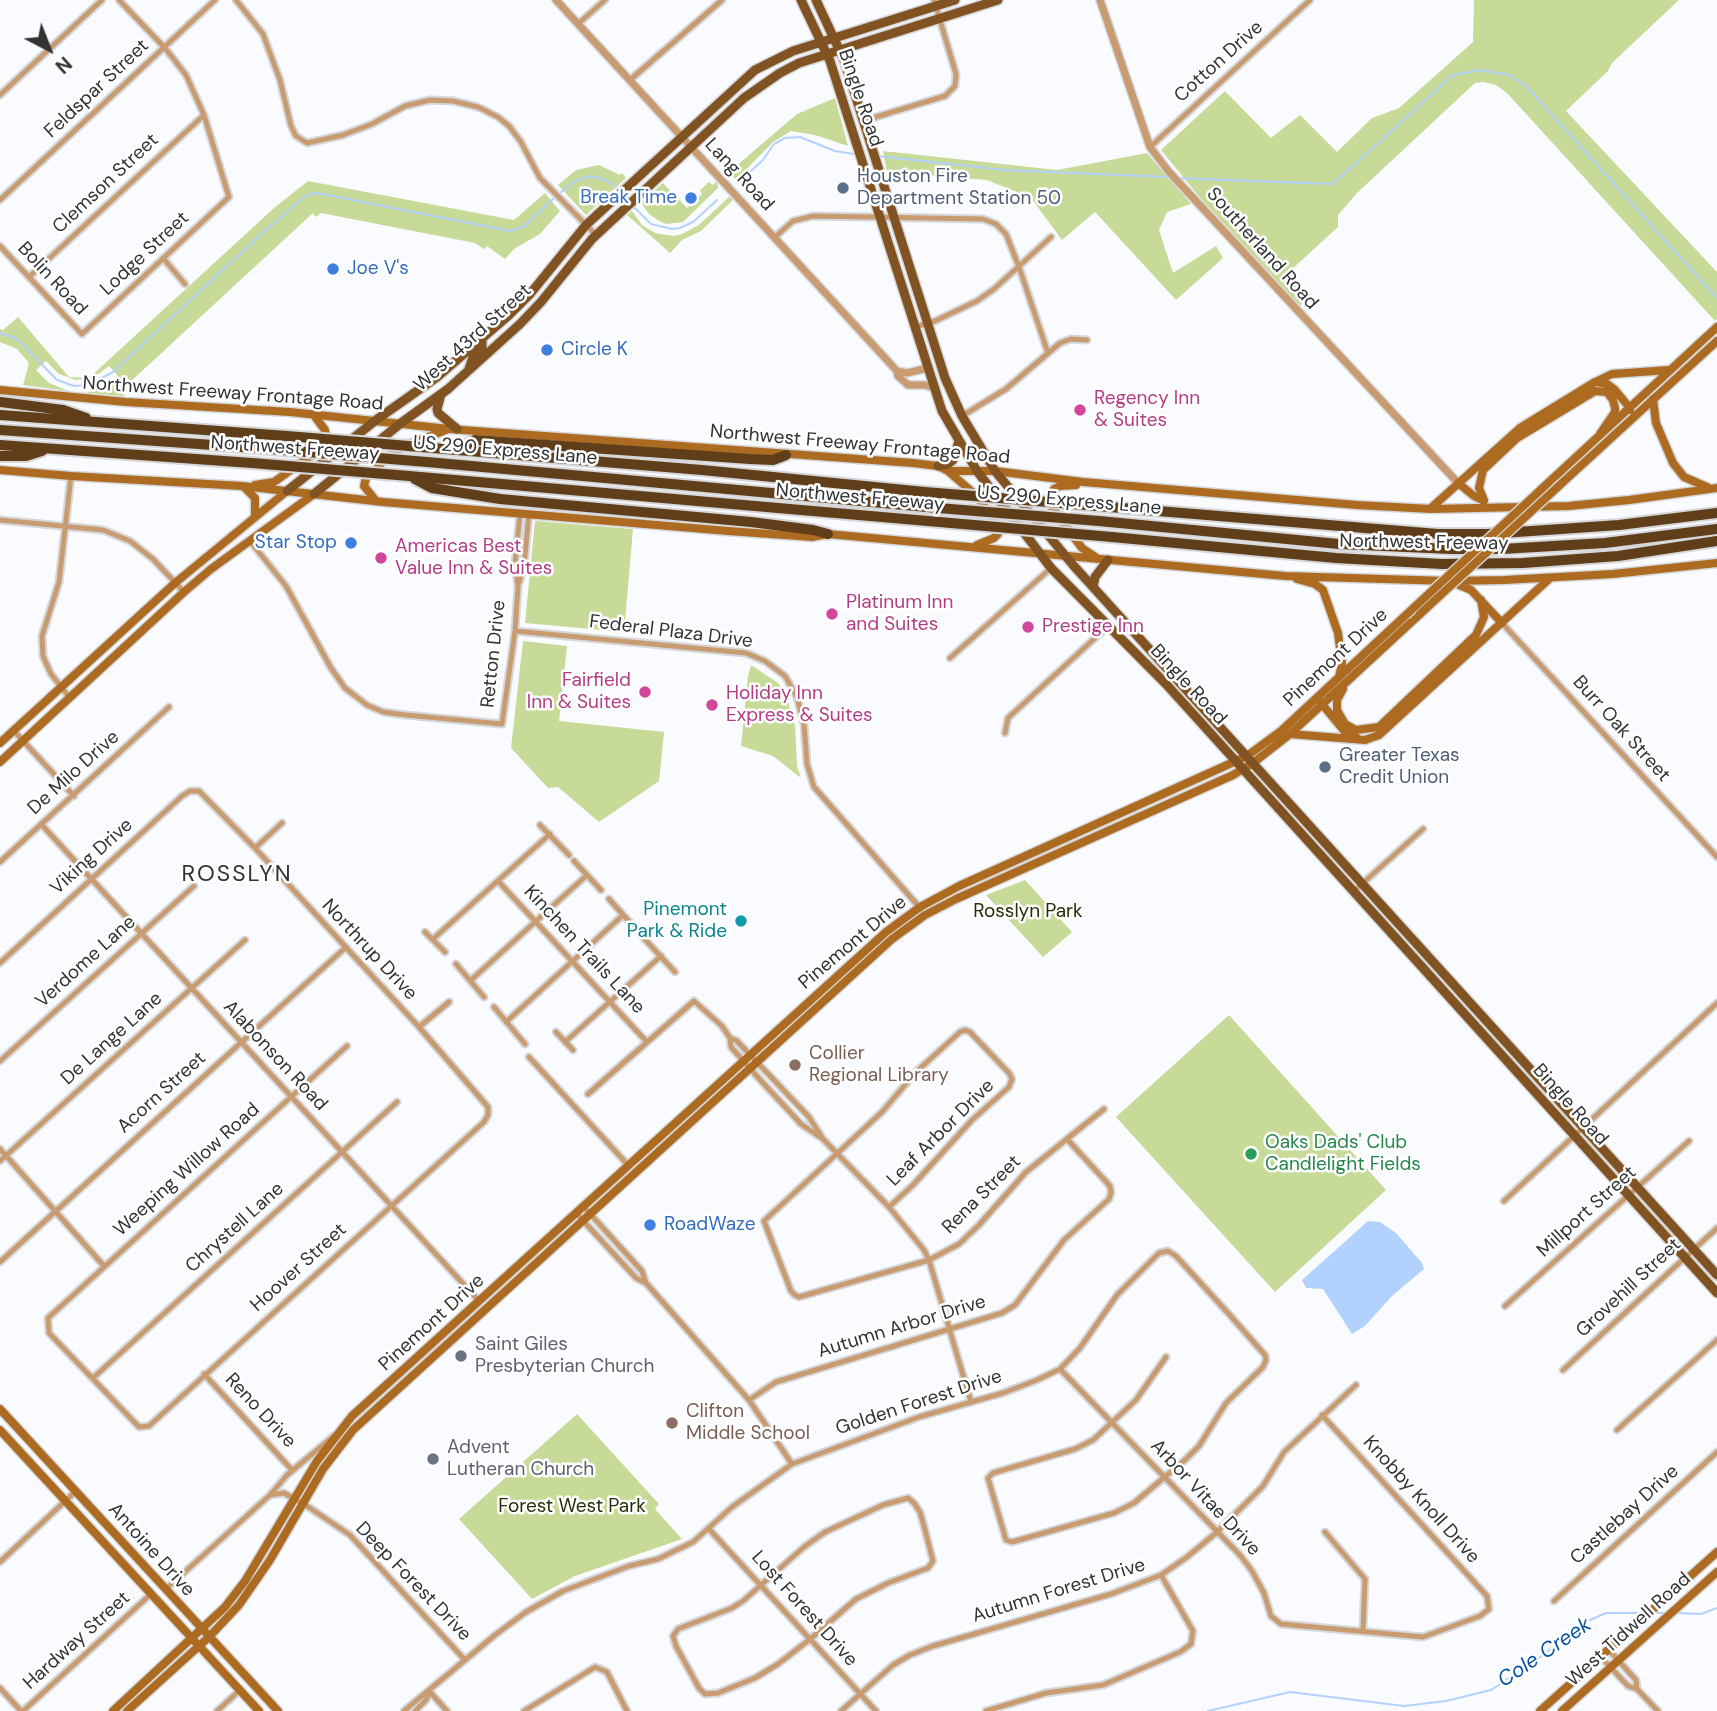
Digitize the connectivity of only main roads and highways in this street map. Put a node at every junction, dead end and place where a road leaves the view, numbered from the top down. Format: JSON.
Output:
{"nodes":[{"id":1,"x":801,"y":0,"type":"edge"},
{"id":2,"x":817,"y":0,"type":"edge"},
{"id":3,"x":955,"y":0,"type":"edge"},
{"id":4,"x":998,"y":0,"type":"edge"},
{"id":5,"x":935,"y":3,"type":"edge"},
{"id":6,"x":835,"y":37,"type":"junction"},
{"id":7,"x":822,"y":41,"type":"junction"},
{"id":8,"x":840,"y":49,"type":"junction"},
{"id":9,"x":827,"y":54,"type":"junction"},
{"id":10,"x":734,"y":87,"type":"junction"},
{"id":11,"x":744,"y":98,"type":"junction"},
{"id":12,"x":885,"y":187,"type":"junction"},
{"id":13,"x":873,"y":191,"type":"junction"},
{"id":14,"x":530,"y":294,"type":"junction"},
{"id":15,"x":539,"y":305,"type":"junction"},
{"id":16,"x":1717,"y":327,"type":"edge"},
{"id":17,"x":482,"y":339,"type":"junction"},
{"id":18,"x":1717,"y":341,"type":"edge"},
{"id":19,"x":1699,"y":344,"type":"junction"},
{"id":20,"x":1706,"y":351,"type":"junction"},
{"id":21,"x":928,"y":368,"type":"junction"},
{"id":22,"x":1669,"y":370,"type":"junction"},
{"id":23,"x":468,"y":371,"type":"junction"},
{"id":24,"x":437,"y":377,"type":"junction"},
{"id":25,"x":1595,"y":382,"type":"junction"},
{"id":26,"x":0,"y":390,"type":"edge"},
{"id":27,"x":444,"y":391,"type":"junction"},
{"id":28,"x":1653,"y":399,"type":"junction"},
{"id":29,"x":0,"y":402,"type":"edge"},
{"id":30,"x":1629,"y":407,"type":"junction"},
{"id":31,"x":313,"y":414,"type":"junction"},
{"id":32,"x":960,"y":414,"type":"junction"},
{"id":33,"x":0,"y":415,"type":"edge"},
{"id":34,"x":376,"y":420,"type":"junction"},
{"id":35,"x":99,"y":423,"type":"junction"},
{"id":36,"x":401,"y":423,"type":"junction"},
{"id":37,"x":453,"y":429,"type":"junction"},
{"id":38,"x":0,"y":430,"type":"edge"},
{"id":39,"x":1600,"y":434,"type":"junction"},
{"id":40,"x":959,"y":440,"type":"junction"},
{"id":41,"x":0,"y":445,"type":"edge"},
{"id":42,"x":49,"y":449,"type":"junction"},
{"id":43,"x":450,"y":449,"type":"junction"},
{"id":44,"x":1595,"y":453,"type":"junction"},
{"id":45,"x":786,"y":455,"type":"junction"},
{"id":46,"x":0,"y":456,"type":"edge"},
{"id":47,"x":938,"y":466,"type":"junction"},
{"id":48,"x":0,"y":470,"type":"edge"},
{"id":49,"x":948,"y":471,"type":"junction"},
{"id":50,"x":977,"y":471,"type":"junction"},
{"id":51,"x":995,"y":471,"type":"junction"},
{"id":52,"x":409,"y":476,"type":"junction"},
{"id":53,"x":1097,"y":483,"type":"junction"},
{"id":54,"x":1458,"y":484,"type":"junction"},
{"id":55,"x":242,"y":486,"type":"junction"},
{"id":56,"x":1715,"y":488,"type":"edge"},
{"id":57,"x":287,"y":491,"type":"junction"},
{"id":58,"x":314,"y":494,"type":"junction"},
{"id":59,"x":1484,"y":500,"type":"junction"},
{"id":60,"x":376,"y":501,"type":"junction"},
{"id":61,"x":1431,"y":509,"type":"junction"},
{"id":62,"x":1497,"y":509,"type":"junction"},
{"id":63,"x":1717,"y":513,"type":"edge"},
{"id":64,"x":255,"y":516,"type":"junction"},
{"id":65,"x":1717,"y":529,"type":"edge"},
{"id":66,"x":828,"y":534,"type":"junction"},
{"id":67,"x":250,"y":541,"type":"junction"},
{"id":68,"x":1717,"y":541,"type":"edge"},
{"id":69,"x":222,"y":543,"type":"junction"},
{"id":70,"x":1686,"y":546,"type":"junction"},
{"id":71,"x":967,"y":547,"type":"junction"},
{"id":72,"x":1717,"y":550,"type":"edge"},
{"id":73,"x":1038,"y":552,"type":"junction"},
{"id":74,"x":1066,"y":556,"type":"junction"},
{"id":75,"x":1103,"y":559,"type":"junction"},
{"id":76,"x":1717,"y":563,"type":"edge"},
{"id":77,"x":1285,"y":576,"type":"junction"},
{"id":78,"x":1549,"y":579,"type":"junction"},
{"id":79,"x":1449,"y":581,"type":"junction"},
{"id":80,"x":1093,"y":587,"type":"junction"},
{"id":81,"x":1480,"y":600,"type":"junction"},
{"id":82,"x":1502,"y":623,"type":"junction"},
{"id":83,"x":1174,"y":675,"type":"junction"},
{"id":84,"x":1343,"y":680,"type":"junction"},
{"id":85,"x":1166,"y":684,"type":"junction"},
{"id":86,"x":1320,"y":701,"type":"junction"},
{"id":87,"x":1290,"y":734,"type":"junction"},
{"id":88,"x":1365,"y":740,"type":"junction"},
{"id":89,"x":0,"y":743,"type":"edge"},
{"id":90,"x":1250,"y":760,"type":"junction"},
{"id":91,"x":0,"y":762,"type":"edge"},
{"id":92,"x":1239,"y":766,"type":"junction"},
{"id":93,"x":1169,"y":792,"type":"junction"},
{"id":94,"x":1176,"y":800,"type":"junction"},
{"id":95,"x":1082,"y":831,"type":"junction"},
{"id":96,"x":1315,"y":831,"type":"junction"},
{"id":97,"x":1067,"y":837,"type":"junction"},
{"id":98,"x":1305,"y":839,"type":"junction"},
{"id":99,"x":1086,"y":840,"type":"junction"},
{"id":100,"x":1074,"y":845,"type":"junction"},
{"id":101,"x":923,"y":911,"type":"junction"},
{"id":102,"x":1472,"y":1003,"type":"junction"},
{"id":103,"x":1462,"y":1012,"type":"junction"},
{"id":104,"x":665,"y":1132,"type":"junction"},
{"id":105,"x":672,"y":1139,"type":"junction"},
{"id":106,"x":1717,"y":1275,"type":"edge"},
{"id":107,"x":1717,"y":1293,"type":"edge"},
{"id":108,"x":416,"y":1358,"type":"junction"},
{"id":109,"x":424,"y":1366,"type":"junction"},
{"id":110,"x":1,"y":1411,"type":"edge"},
{"id":111,"x":350,"y":1427,"type":"junction"},
{"id":112,"x":0,"y":1430,"type":"edge"},
{"id":113,"x":299,"y":1501,"type":"junction"},
{"id":114,"x":1717,"y":1552,"type":"edge"},
{"id":115,"x":134,"y":1554,"type":"junction"},
{"id":116,"x":261,"y":1555,"type":"junction"},
{"id":117,"x":270,"y":1560,"type":"junction"},
{"id":118,"x":123,"y":1562,"type":"junction"},
{"id":119,"x":1717,"y":1572,"type":"edge"},
{"id":120,"x":202,"y":1629,"type":"junction"},
{"id":121,"x":209,"y":1637,"type":"junction"},
{"id":122,"x":194,"y":1638,"type":"junction"},
{"id":123,"x":200,"y":1645,"type":"junction"},
{"id":124,"x":129,"y":1705,"type":"edge"},
{"id":125,"x":113,"y":1711,"type":"edge"},
{"id":126,"x":259,"y":1711,"type":"edge"},
{"id":127,"x":278,"y":1711,"type":"edge"},
{"id":128,"x":1540,"y":1711,"type":"edge"},
{"id":129,"x":1562,"y":1711,"type":"edge"}],
"edges":[{"from":1,"to":7,"type":"main road","name":"Bingle Road"},
{"from":2,"to":6,"type":"main road","name":"Bingle Road"},
{"from":3,"to":5,"type":"main road","name":"West 43rd Street"},
{"from":4,"to":8,"type":"main road","name":"West 43rd Street"},
{"from":5,"to":6,"type":"main road","name":"West 43rd Street"},
{"from":6,"to":7,"type":"main road","name":"West 43rd Street"},
{"from":6,"to":8,"type":"main road","name":"Bingle Road"},
{"from":7,"to":9,"type":"main road","name":"Bingle Road"},
{"from":7,"to":10,"type":"main road","name":"West 43rd Street"},
{"from":8,"to":9,"type":"main road","name":"West 43rd Street"},
{"from":8,"to":12,"type":"main road","name":"Bingle Road"},
{"from":9,"to":11,"type":"main road","name":"West 43rd Street"},
{"from":9,"to":13,"type":"main road","name":"Bingle Road"},
{"from":10,"to":11,"type":"main road"},
{"from":10,"to":14,"type":"main road","name":"West 43rd Street"},
{"from":11,"to":15,"type":"main road","name":"West 43rd Street"},
{"from":12,"to":13,"type":"main road"},
{"from":12,"to":32,"type":"main road","name":"Bingle Road"},
{"from":13,"to":21,"type":"main road","name":"Bingle Road"},
{"from":14,"to":15,"type":"main road"},
{"from":14,"to":17,"type":"main road","name":"West 43rd Street"},
{"from":15,"to":23,"type":"main road","name":"West 43rd Street"},
{"from":16,"to":19,"type":"main road","name":"Pinemont Drive"},
{"from":17,"to":23,"type":"main road"},
{"from":17,"to":24,"type":"main road","name":"West 43rd Street"},
{"from":18,"to":20,"type":"main road","name":"Pinemont Drive"},
{"from":19,"to":20,"type":"main road"},
{"from":19,"to":22,"type":"main road","name":"Pinemont Drive"},
{"from":20,"to":28,"type":"main road","name":"Pinemont Drive"},
{"from":21,"to":32,"type":"main road"},
{"from":21,"to":40,"type":"main road","name":"Bingle Road"},
{"from":22,"to":25,"type":"main road"},
{"from":22,"to":30,"type":"main road","name":"Pinemont Drive"},
{"from":23,"to":27,"type":"main road","name":"West 43rd Street"},
{"from":24,"to":27,"type":"main road"},
{"from":24,"to":34,"type":"main road","name":"West 43rd Street"},
{"from":25,"to":30,"type":"main road"},
{"from":25,"to":54,"type":"main road"},
{"from":26,"to":31,"type":"main road","name":"Northwest Freeway Frontage Road"},
{"from":27,"to":36,"type":"main road","name":"West 43rd Street"},
{"from":27,"to":37,"type":"main road"},
{"from":28,"to":44,"type":"main road","name":"Pinemont Drive"},
{"from":28,"to":56,"type":"main road"},
{"from":29,"to":35,"type":"highway"},
{"from":30,"to":39,"type":"main road","name":"Pinemont Drive"},
{"from":30,"to":44,"type":"main road"},
{"from":31,"to":34,"type":"main road","name":"Northwest Freeway Frontage Road"},
{"from":31,"to":55,"type":"main road"},
{"from":32,"to":51,"type":"main road","name":"Bingle Road"},
{"from":33,"to":35,"type":"highway","name":"Northwest Freeway"},
{"from":34,"to":36,"type":"main road","name":"Northwest Freeway Frontage Road"},
{"from":34,"to":57,"type":"main road","name":"West 43rd Street"},
{"from":35,"to":43,"type":"highway","name":"Northwest Freeway","bridge":true},
{"from":36,"to":37,"type":"main road","name":"Northwest Freeway Frontage Road"},
{"from":36,"to":58,"type":"main road","name":"West 43rd Street"},
{"from":37,"to":45,"type":"main road","name":"Northwest Freeway Frontage Road"},
{"from":37,"to":60,"type":"main road"},
{"from":38,"to":65,"type":"highway","name":"US 290 Express Lane","bridge":true},
{"from":39,"to":59,"type":"main road"},
{"from":39,"to":84,"type":"main road","name":"Pinemont Drive","bridge":true},
{"from":40,"to":47,"type":"main road"},
{"from":40,"to":50,"type":"main road","name":"Bingle Road"},
{"from":41,"to":42,"type":"highway","name":"Northwest Freeway"},
{"from":42,"to":46,"type":"highway"},
{"from":42,"to":52,"type":"highway","name":"Northwest Freeway","bridge":true},
{"from":43,"to":45,"type":"highway"},
{"from":43,"to":63,"type":"highway","name":"Northwest Freeway","bridge":true},
{"from":44,"to":84,"type":"main road","name":"Pinemont Drive","bridge":true},
{"from":45,"to":47,"type":"main road","name":"Northwest Freeway Frontage Road"},
{"from":47,"to":49,"type":"main road","name":"Northwest Freeway Frontage Road"},
{"from":48,"to":55,"type":"main road"},
{"from":49,"to":50,"type":"main road","name":"Northwest Freeway Frontage Road"},
{"from":49,"to":71,"type":"main road"},
{"from":50,"to":51,"type":"main road","name":"Northwest Freeway Frontage Road"},
{"from":50,"to":73,"type":"main road","name":"Bingle Road"},
{"from":51,"to":53,"type":"main road","name":"Northwest Freeway Frontage Road"},
{"from":51,"to":74,"type":"main road","name":"Bingle Road"},
{"from":52,"to":66,"type":"highway"},
{"from":52,"to":70,"type":"highway","name":"Northwest Freeway","bridge":true},
{"from":53,"to":61,"type":"main road","name":"Northwest Freeway Frontage Road"},
{"from":53,"to":75,"type":"main road"},
{"from":54,"to":59,"type":"main road"},
{"from":54,"to":61,"type":"main road"},
{"from":55,"to":57,"type":"main road"},
{"from":55,"to":64,"type":"main road"},
{"from":56,"to":62,"type":"main road","name":"Northwest Freeway Frontage Road"},
{"from":57,"to":58,"type":"main road"},
{"from":57,"to":64,"type":"main road","name":"West 43rd Street"},
{"from":58,"to":60,"type":"main road"},
{"from":58,"to":67,"type":"main road","name":"West 43rd Street"},
{"from":59,"to":62,"type":"main road"},
{"from":60,"to":66,"type":"main road"},
{"from":61,"to":62,"type":"main road","name":"Northwest Freeway Frontage Road"},
{"from":64,"to":69,"type":"main road","name":"West 43rd Street"},
{"from":66,"to":71,"type":"main road"},
{"from":67,"to":69,"type":"main road"},
{"from":67,"to":91,"type":"main road","name":"West 43rd Street"},
{"from":68,"to":70,"type":"highway","name":"Northwest Freeway"},
{"from":69,"to":89,"type":"main road","name":"West 43rd Street"},
{"from":70,"to":72,"type":"highway"},
{"from":71,"to":73,"type":"main road"},
{"from":73,"to":74,"type":"main road"},
{"from":73,"to":85,"type":"main road","name":"Bingle Road"},
{"from":74,"to":75,"type":"main road"},
{"from":74,"to":80,"type":"main road","name":"Bingle Road"},
{"from":75,"to":77,"type":"main road"},
{"from":75,"to":80,"type":"main road"},
{"from":76,"to":78,"type":"main road"},
{"from":77,"to":79,"type":"main road"},
{"from":77,"to":84,"type":"main road"},
{"from":78,"to":79,"type":"main road"},
{"from":78,"to":82,"type":"main road"},
{"from":79,"to":81,"type":"main road"},
{"from":80,"to":83,"type":"main road","name":"Bingle Road"},
{"from":81,"to":82,"type":"main road"},
{"from":81,"to":84,"type":"main road"},
{"from":82,"to":88,"type":"main road"},
{"from":83,"to":85,"type":"main road"},
{"from":83,"to":90,"type":"main road","name":"Bingle Road"},
{"from":84,"to":86,"type":"main road","name":"Pinemont Drive"},
{"from":85,"to":92,"type":"main road","name":"Bingle Road"},
{"from":86,"to":87,"type":"main road","name":"Pinemont Drive"},
{"from":86,"to":88,"type":"main road"},
{"from":86,"to":90,"type":"main road","name":"Pinemont Drive"},
{"from":87,"to":88,"type":"main road"},
{"from":87,"to":90,"type":"main road","name":"Pinemont Drive"},
{"from":90,"to":92,"type":"main road","name":"Pinemont Drive"},
{"from":90,"to":96,"type":"main road","name":"Bingle Road"},
{"from":92,"to":93,"type":"main road","name":"Pinemont Drive"},
{"from":92,"to":94,"type":"main road","name":"Pinemont Drive"},
{"from":92,"to":98,"type":"main road","name":"Bingle Road"},
{"from":93,"to":94,"type":"main road"},
{"from":93,"to":95,"type":"main road","name":"Pinemont Drive"},
{"from":94,"to":99,"type":"main road","name":"Pinemont Drive"},
{"from":95,"to":97,"type":"main road","name":"Pinemont Drive"},
{"from":95,"to":99,"type":"main road"},
{"from":96,"to":98,"type":"main road"},
{"from":96,"to":102,"type":"main road","name":"Bingle Road"},
{"from":97,"to":100,"type":"main road"},
{"from":97,"to":101,"type":"main road","name":"Pinemont Drive"},
{"from":98,"to":103,"type":"main road","name":"Bingle Road"},
{"from":99,"to":100,"type":"main road","name":"Pinemont Drive"},
{"from":100,"to":101,"type":"main road","name":"Pinemont Drive"},
{"from":101,"to":104,"type":"main road","name":"Pinemont Drive"},
{"from":101,"to":105,"type":"main road","name":"Pinemont Drive"},
{"from":102,"to":103,"type":"main road"},
{"from":102,"to":106,"type":"main road","name":"Bingle Road"},
{"from":103,"to":107,"type":"main road","name":"Bingle Road"},
{"from":104,"to":105,"type":"main road"},
{"from":104,"to":108,"type":"main road","name":"Pinemont Drive"},
{"from":105,"to":109,"type":"main road","name":"Pinemont Drive"},
{"from":108,"to":109,"type":"main road"},
{"from":108,"to":111,"type":"main road","name":"Pinemont Drive"},
{"from":109,"to":111,"type":"main road","name":"Pinemont Drive"},
{"from":110,"to":115,"type":"main road","name":"Antoine Drive"},
{"from":111,"to":113,"type":"main road","name":"Pinemont Drive"},
{"from":111,"to":113,"type":"main road","name":"Pinemont Drive"},
{"from":112,"to":118,"type":"main road","name":"Antoine Drive"},
{"from":113,"to":116,"type":"main road","name":"Pinemont Drive"},
{"from":113,"to":117,"type":"main road","name":"Pinemont Drive"},
{"from":114,"to":128,"type":"main road","name":"West Tidwell Road"},
{"from":115,"to":118,"type":"main road"},
{"from":115,"to":120,"type":"main road","name":"Antoine Drive"},
{"from":116,"to":117,"type":"main road"},
{"from":116,"to":120,"type":"main road","name":"Pinemont Drive"},
{"from":117,"to":121,"type":"main road","name":"Pinemont Drive"},
{"from":118,"to":122,"type":"main road","name":"Antoine Drive"},
{"from":119,"to":129,"type":"main road","name":"West Tidwell Road"},
{"from":120,"to":121,"type":"main road","name":"Antoine Drive"},
{"from":120,"to":122,"type":"main road","name":"Pinemont Drive"},
{"from":121,"to":123,"type":"main road","name":"Pinemont Drive"},
{"from":121,"to":127,"type":"main road","name":"Antoine Drive"},
{"from":122,"to":123,"type":"main road","name":"Antoine Drive"},
{"from":122,"to":124,"type":"main road","name":"Pinemont Drive"},
{"from":123,"to":124,"type":"main road","name":"Pinemont Drive"},
{"from":123,"to":126,"type":"main road","name":"Antoine Drive"},
{"from":124,"to":125,"type":"main road","name":"Pinemont Drive"}]}
